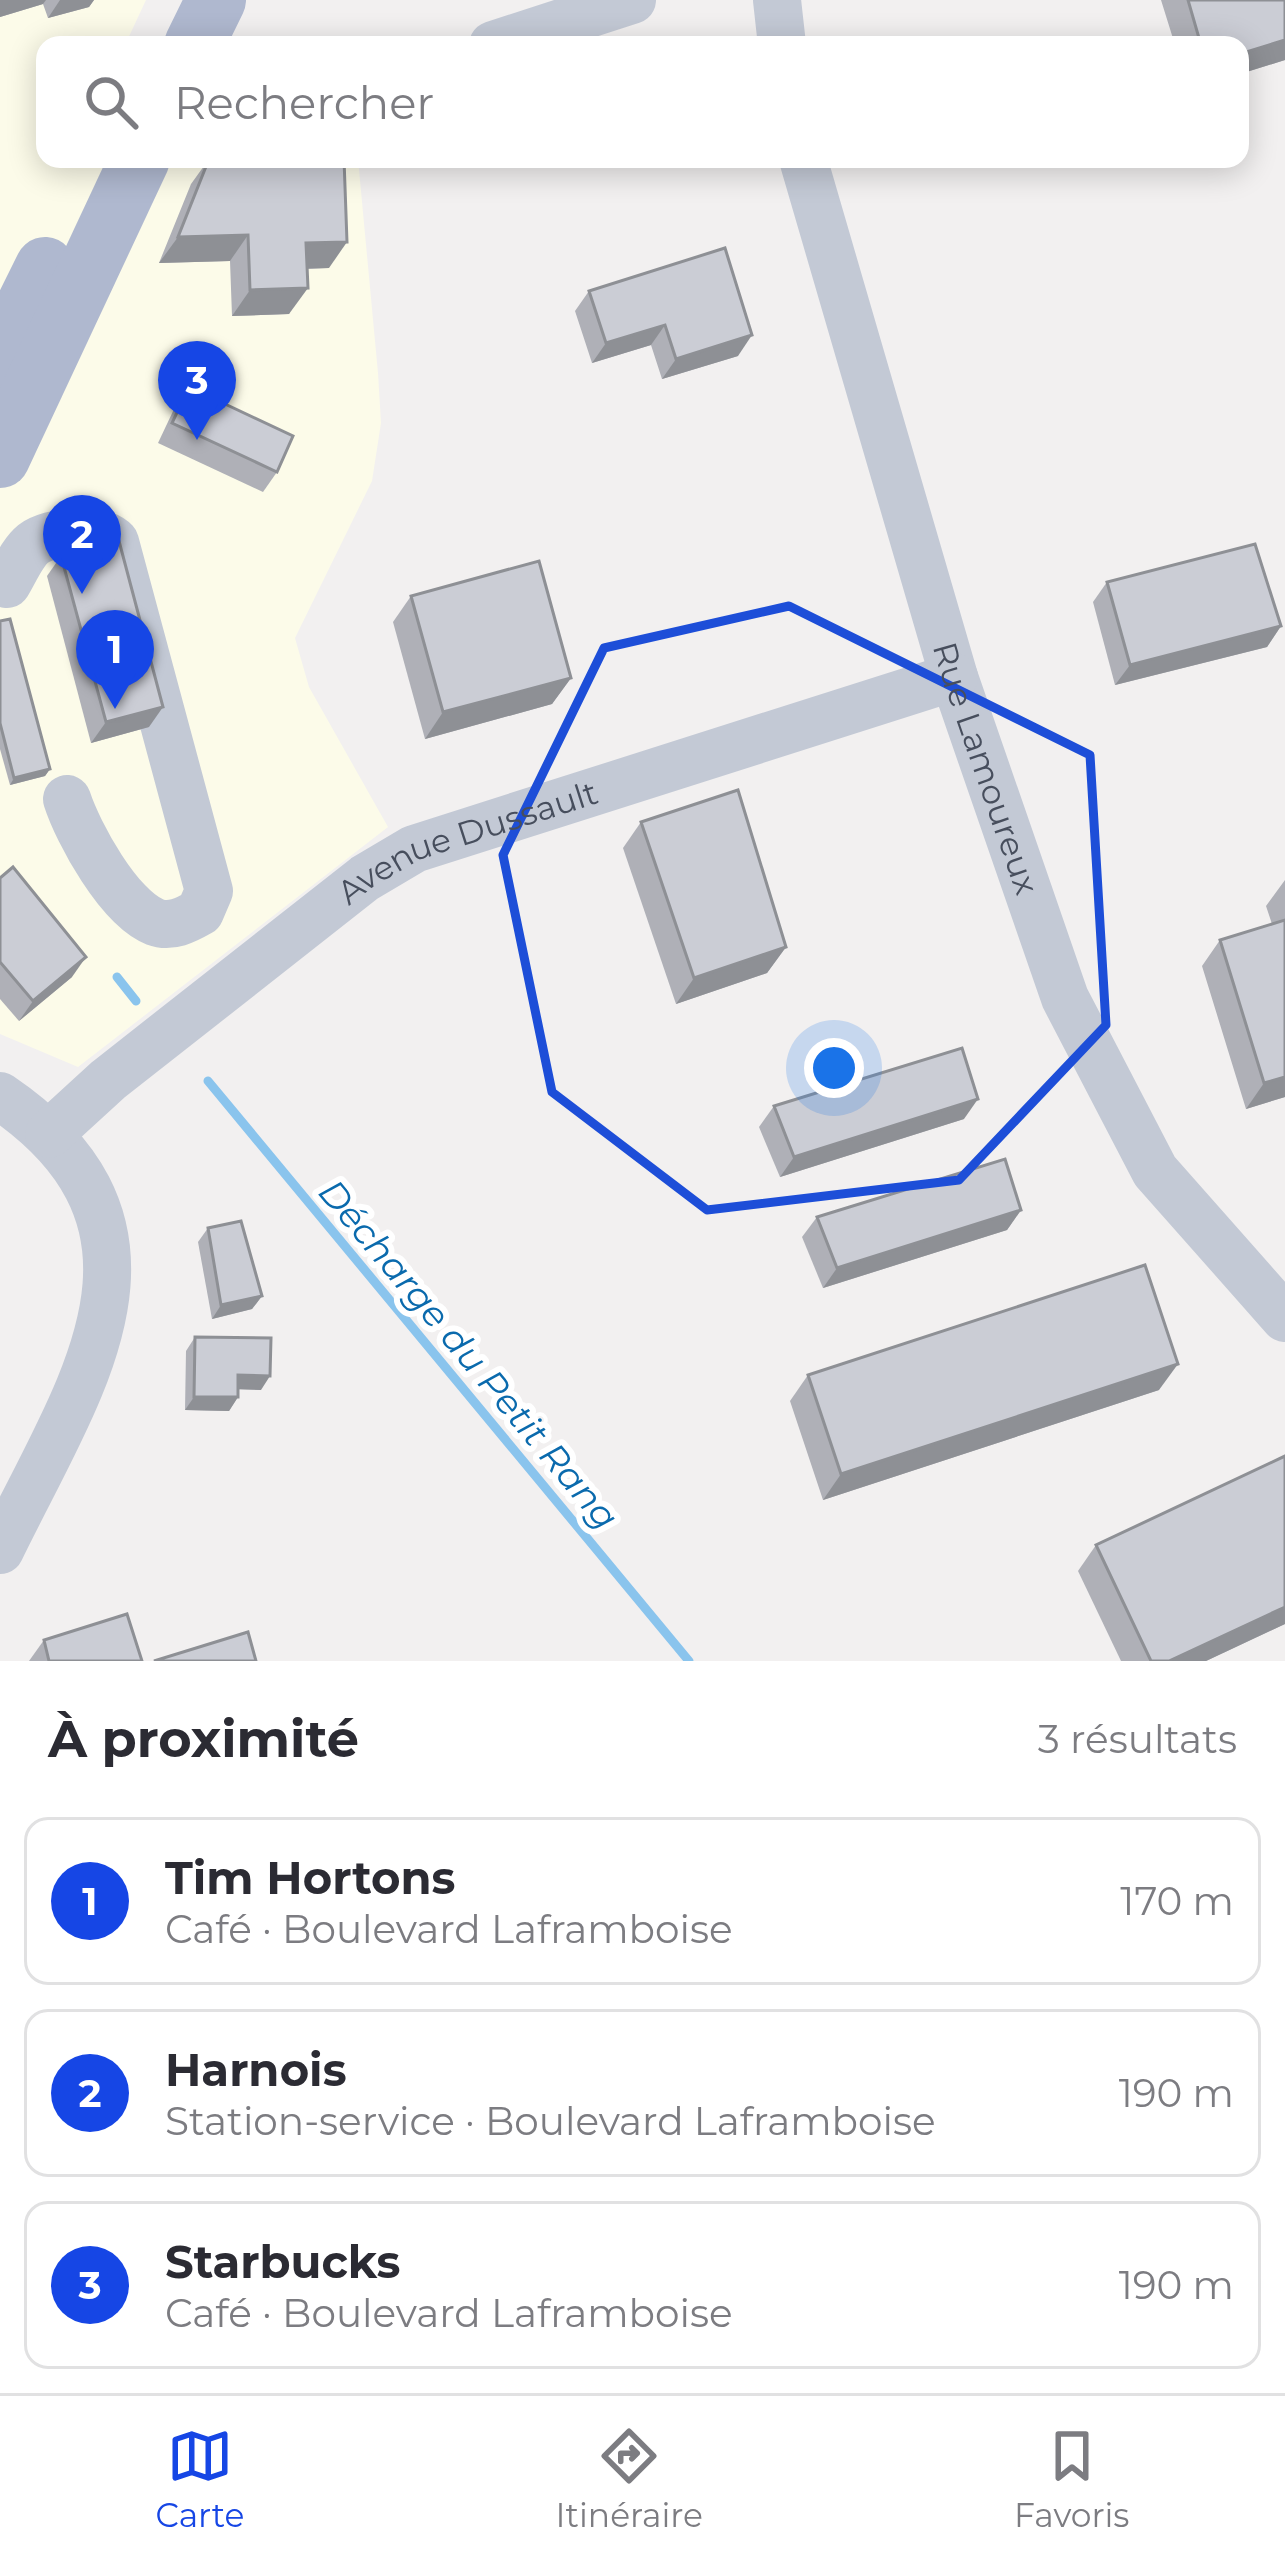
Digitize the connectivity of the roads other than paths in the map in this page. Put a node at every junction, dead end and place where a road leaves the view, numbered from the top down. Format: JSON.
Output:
{"nodes":[{"id":1,"x":176,"y":0,"type":"edge"},
{"id":2,"x":216,"y":0,"type":"edge"},
{"id":3,"x":632,"y":0,"type":"edge"},
{"id":4,"x":777,"y":0,"type":"edge"},
{"id":5,"x":158,"y":36,"type":"edge"},
{"id":6,"x":198,"y":36,"type":"edge"},
{"id":7,"x":521,"y":36,"type":"edge"},
{"id":8,"x":781,"y":36,"type":"edge"},
{"id":9,"x":94,"y":168,"type":"edge"},
{"id":10,"x":136,"y":168,"type":"edge"},
{"id":11,"x":806,"y":168,"type":"edge"},
{"id":12,"x":0,"y":358,"type":"edge"},
{"id":13,"x":0,"y":458,"type":"edge"},
{"id":14,"x":7,"y":584,"type":"dead end"},
{"id":15,"x":954,"y":677,"type":"junction"},
{"id":16,"x":67,"y":799,"type":"dead end"},
{"id":17,"x":0,"y":1096,"type":"edge"},
{"id":18,"x":50,"y":1134,"type":"junction"},
{"id":19,"x":1285,"y":1318,"type":"edge"},
{"id":20,"x":0,"y":1550,"type":"edge"}],
"edges":[{"from":1,"to":5,"type":"main road"},
{"from":2,"to":6,"type":"main road"},
{"from":3,"to":7,"type":"street"},
{"from":4,"to":8,"type":"street"},
{"from":9,"to":12,"type":"main road"},
{"from":10,"to":13,"type":"main road"},
{"from":11,"to":15,"type":"street","name":"Rue Lamoureux"},
{"from":14,"to":16,"type":"street"},
{"from":15,"to":18,"type":"street","name":"Avenue Dussault"},
{"from":15,"to":19,"type":"street","name":"Rue Lamoureux"},
{"from":17,"to":18,"type":"street"},
{"from":18,"to":20,"type":"street"}]}
